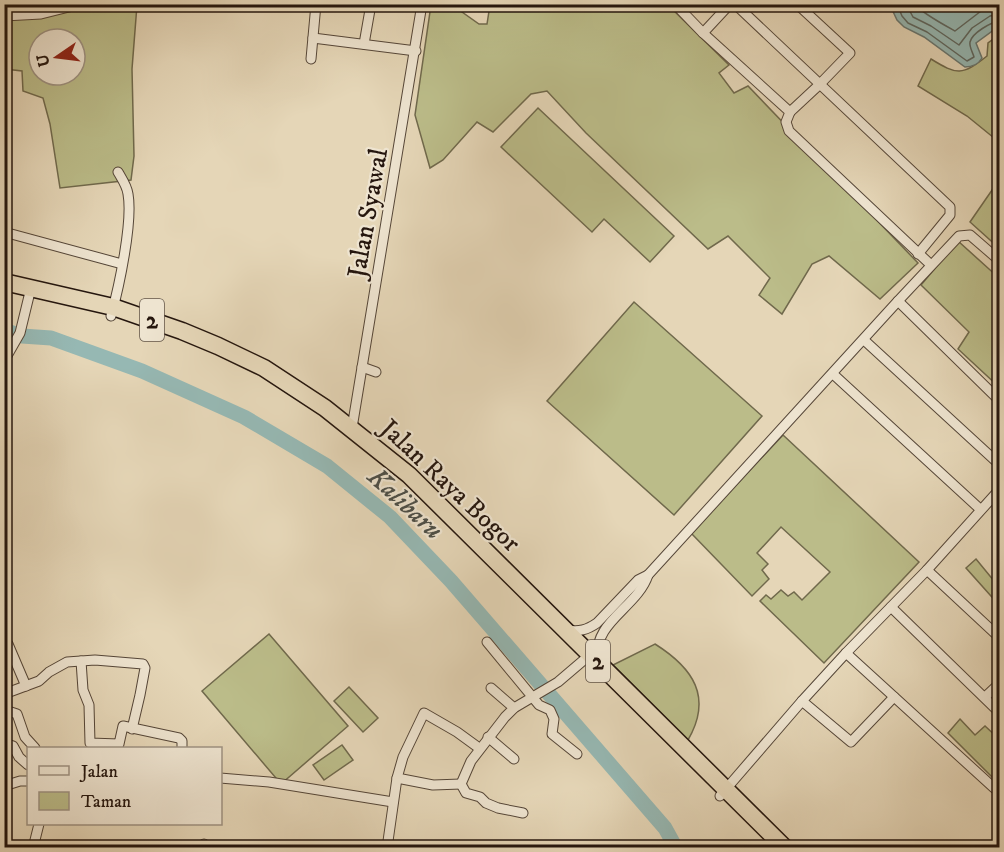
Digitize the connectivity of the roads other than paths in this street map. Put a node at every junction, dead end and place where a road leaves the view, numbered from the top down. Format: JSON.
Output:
{"nodes":[{"id":1,"x":81,"y":4,"type":"edge"},
{"id":2,"x":316,"y":4,"type":"edge"},
{"id":3,"x":371,"y":4,"type":"edge"},
{"id":4,"x":422,"y":4,"type":"edge"},
{"id":5,"x":675,"y":4,"type":"edge"},
{"id":6,"x":733,"y":4,"type":"edge"},
{"id":7,"x":797,"y":4,"type":"edge"},
{"id":8,"x":4,"y":16,"type":"edge"},
{"id":9,"x":703,"y":33,"type":"junction"},
{"id":10,"x":313,"y":38,"type":"junction"},
{"id":11,"x":364,"y":44,"type":"junction"},
{"id":12,"x":416,"y":51,"type":"junction"},
{"id":13,"x":311,"y":59,"type":"dead end"},
{"id":14,"x":819,"y":85,"type":"junction"},
{"id":15,"x":790,"y":112,"type":"junction"},
{"id":16,"x":118,"y":172,"type":"dead end"},
{"id":17,"x":4,"y":232,"type":"edge"},
{"id":18,"x":918,"y":254,"type":"junction"},
{"id":19,"x":999,"y":261,"type":"edge"},
{"id":20,"x":122,"y":264,"type":"junction"},
{"id":21,"x":931,"y":265,"type":"junction"},
{"id":22,"x":4,"y":282,"type":"edge"},
{"id":23,"x":4,"y":291,"type":"edge"},
{"id":24,"x":28,"y":296,"type":"junction"},
{"id":25,"x":898,"y":301,"type":"junction"},
{"id":26,"x":112,"y":311,"type":"junction"},
{"id":27,"x":864,"y":340,"type":"junction"},
{"id":28,"x":4,"y":361,"type":"edge"},
{"id":29,"x":362,"y":367,"type":"junction"},
{"id":30,"x":376,"y":372,"type":"dead end"},
{"id":31,"x":833,"y":374,"type":"junction"},
{"id":32,"x":999,"y":401,"type":"edge"},
{"id":33,"x":352,"y":428,"type":"junction"},
{"id":34,"x":999,"y":465,"type":"edge"},
{"id":35,"x":999,"y":489,"type":"edge"},
{"id":36,"x":980,"y":510,"type":"junction"},
{"id":37,"x":927,"y":570,"type":"junction"},
{"id":38,"x":891,"y":607,"type":"junction"},
{"id":39,"x":601,"y":626,"type":"junction"},
{"id":40,"x":563,"y":633,"type":"junction"},
{"id":41,"x":999,"y":638,"type":"edge"},
{"id":42,"x":488,"y":642,"type":"dead end"},
{"id":43,"x":4,"y":645,"type":"edge"},
{"id":44,"x":846,"y":652,"type":"junction"},
{"id":45,"x":81,"y":661,"type":"junction"},
{"id":46,"x":597,"y":666,"type":"junction"},
{"id":47,"x":999,"y":683,"type":"edge"},
{"id":48,"x":26,"y":686,"type":"junction"},
{"id":49,"x":491,"y":688,"type":"dead end"},
{"id":50,"x":4,"y":694,"type":"edge"},
{"id":51,"x":537,"y":695,"type":"junction"},
{"id":52,"x":894,"y":697,"type":"junction"},
{"id":53,"x":985,"y":698,"type":"junction"},
{"id":54,"x":802,"y":701,"type":"junction"},
{"id":55,"x":514,"y":708,"type":"junction"},
{"id":56,"x":4,"y":713,"type":"edge"},
{"id":57,"x":999,"y":713,"type":"edge"},
{"id":58,"x":132,"y":729,"type":"junction"},
{"id":59,"x":488,"y":737,"type":"junction"},
{"id":60,"x":4,"y":743,"type":"edge"},
{"id":61,"x":115,"y":746,"type":"edge"},
{"id":62,"x":33,"y":747,"type":"edge"},
{"id":63,"x":182,"y":747,"type":"edge"},
{"id":64,"x":479,"y":748,"type":"junction"},
{"id":65,"x":577,"y":754,"type":"dead end"},
{"id":66,"x":514,"y":759,"type":"dead end"},
{"id":67,"x":27,"y":764,"type":"edge"},
{"id":68,"x":222,"y":778,"type":"edge"},
{"id":69,"x":397,"y":778,"type":"junction"},
{"id":70,"x":27,"y":781,"type":"edge"},
{"id":71,"x":461,"y":784,"type":"junction"},
{"id":72,"x":4,"y":786,"type":"edge"},
{"id":73,"x":999,"y":789,"type":"edge"},
{"id":74,"x":722,"y":792,"type":"junction"},
{"id":75,"x":393,"y":802,"type":"junction"},
{"id":76,"x":523,"y":813,"type":"dead end"},
{"id":77,"x":39,"y":825,"type":"edge"},
{"id":78,"x":33,"y":848,"type":"edge"},
{"id":79,"x":387,"y":848,"type":"edge"},
{"id":80,"x":771,"y":848,"type":"edge"},
{"id":81,"x":785,"y":848,"type":"edge"}],
"edges":[{"from":1,"to":8,"type":"street"},
{"from":2,"to":10,"type":"street"},
{"from":3,"to":11,"type":"street"},
{"from":4,"to":12,"type":"street","name":"Jalan Syawal"},
{"from":5,"to":9,"type":"street"},
{"from":6,"to":9,"type":"street"},
{"from":6,"to":14,"type":"street"},
{"from":7,"to":14,"type":"street"},
{"from":9,"to":15,"type":"street"},
{"from":10,"to":11,"type":"street"},
{"from":10,"to":13,"type":"street"},
{"from":11,"to":12,"type":"street"},
{"from":12,"to":29,"type":"street","name":"Jalan Syawal"},
{"from":14,"to":15,"type":"street"},
{"from":14,"to":18,"type":"street"},
{"from":15,"to":18,"type":"street"},
{"from":16,"to":20,"type":"street"},
{"from":17,"to":20,"type":"street"},
{"from":18,"to":21,"type":"street"},
{"from":19,"to":21,"type":"street"},
{"from":20,"to":26,"type":"street"},
{"from":21,"to":25,"type":"street"},
{"from":22,"to":26,"type":"highway","name":"Jalan Raya Bogor","number":"2"},
{"from":23,"to":24,"type":"highway","name":"Jalan Raya Bogor","number":"2"},
{"from":24,"to":26,"type":"highway","name":"Jalan Raya Bogor","number":"2"},
{"from":24,"to":28,"type":"street"},
{"from":25,"to":27,"type":"street"},
{"from":25,"to":32,"type":"street"},
{"from":26,"to":33,"type":"highway","name":"Jalan Raya Bogor","number":"2"},
{"from":26,"to":40,"type":"highway","name":"Jalan Raya Bogor","number":"2"},
{"from":27,"to":31,"type":"street"},
{"from":27,"to":34,"type":"street"},
{"from":29,"to":30,"type":"street"},
{"from":29,"to":33,"type":"street","name":"Jalan Syawal"},
{"from":31,"to":36,"type":"street"},
{"from":31,"to":39,"type":"street"},
{"from":33,"to":40,"type":"highway","name":"Jalan Raya Bogor","number":"2"},
{"from":35,"to":36,"type":"street"},
{"from":36,"to":37,"type":"street"},
{"from":37,"to":38,"type":"street"},
{"from":37,"to":41,"type":"street"},
{"from":38,"to":44,"type":"street"},
{"from":38,"to":53,"type":"street"},
{"from":39,"to":40,"type":"street"},
{"from":39,"to":46,"type":"street"},
{"from":40,"to":46,"type":"highway","name":"Jalan Raya Bogor","number":"2"},
{"from":42,"to":51,"type":"street"},
{"from":43,"to":48,"type":"street"},
{"from":44,"to":52,"type":"street"},
{"from":44,"to":54,"type":"street"},
{"from":45,"to":48,"type":"street"},
{"from":45,"to":58,"type":"street"},
{"from":45,"to":61,"type":"street"},
{"from":46,"to":51,"type":"street"},
{"from":46,"to":74,"type":"highway","name":"Jalan Raya Bogor","number":"2"},
{"from":47,"to":53,"type":"street"},
{"from":48,"to":50,"type":"street"},
{"from":49,"to":55,"type":"street"},
{"from":51,"to":55,"type":"street"},
{"from":51,"to":65,"type":"street"},
{"from":52,"to":54,"type":"street"},
{"from":52,"to":73,"type":"street"},
{"from":53,"to":57,"type":"street"},
{"from":54,"to":74,"type":"street"},
{"from":55,"to":59,"type":"street"},
{"from":56,"to":62,"type":"street"},
{"from":58,"to":61,"type":"street"},
{"from":58,"to":63,"type":"street"},
{"from":59,"to":64,"type":"street"},
{"from":59,"to":66,"type":"street"},
{"from":60,"to":67,"type":"street"},
{"from":64,"to":69,"type":"street"},
{"from":64,"to":71,"type":"street"},
{"from":68,"to":75,"type":"street"},
{"from":69,"to":71,"type":"street"},
{"from":69,"to":75,"type":"street"},
{"from":70,"to":72,"type":"street"},
{"from":71,"to":76,"type":"street"},
{"from":74,"to":80,"type":"highway","name":"Jalan Raya Bogor","number":"2"},
{"from":74,"to":81,"type":"highway","name":"Jalan Raya Bogor","number":"2"},
{"from":75,"to":79,"type":"street"},
{"from":77,"to":78,"type":"street"}]}
